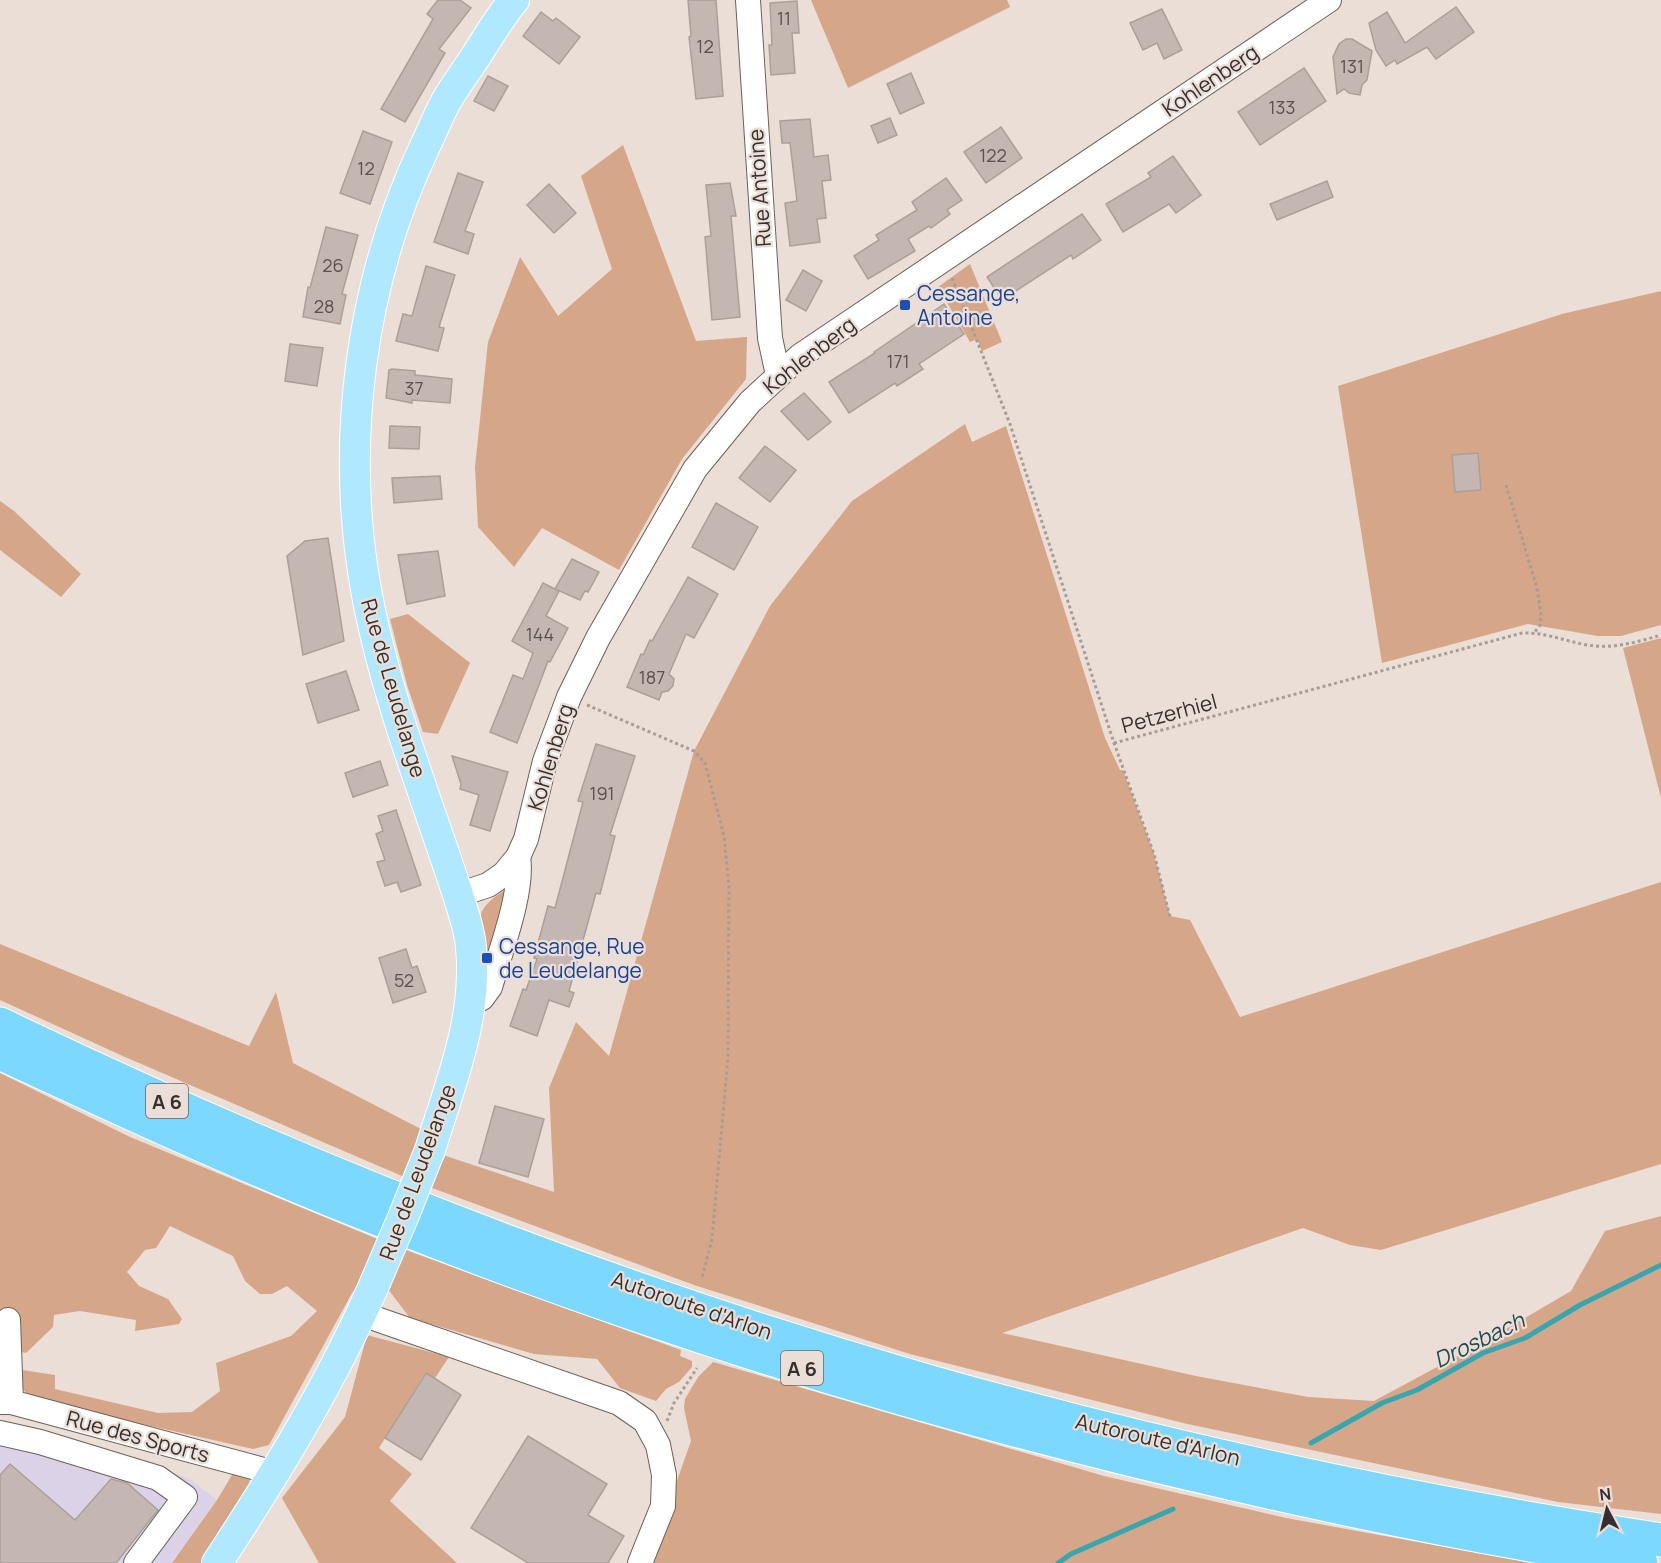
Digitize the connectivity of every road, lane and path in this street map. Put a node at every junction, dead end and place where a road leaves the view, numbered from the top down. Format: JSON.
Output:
{"nodes":[{"id":1,"x":514,"y":0,"type":"edge"},
{"id":2,"x":748,"y":0,"type":"edge"},
{"id":3,"x":1329,"y":0,"type":"edge"},
{"id":4,"x":940,"y":261,"type":"junction"},
{"id":5,"x":778,"y":375,"type":"junction"},
{"id":6,"x":1506,"y":485,"type":"dead end"},
{"id":7,"x":1534,"y":633,"type":"junction"},
{"id":8,"x":1661,"y":635,"type":"edge"},
{"id":9,"x":568,"y":698,"type":"junction"},
{"id":10,"x":1114,"y":744,"type":"junction"},
{"id":11,"x":518,"y":857,"type":"junction"},
{"id":12,"x":458,"y":895,"type":"junction"},
{"id":13,"x":1170,"y":917,"type":"dead end"},
{"id":14,"x":471,"y":1004,"type":"junction"},
{"id":15,"x":0,"y":1024,"type":"edge"},
{"id":16,"x":0,"y":1053,"type":"edge"},
{"id":17,"x":702,"y":1278,"type":"dead end"},
{"id":18,"x":362,"y":1314,"type":"junction"},
{"id":19,"x":8,"y":1320,"type":"dead end"},
{"id":20,"x":697,"y":1368,"type":"dead end"},
{"id":21,"x":5,"y":1402,"type":"edge"},
{"id":22,"x":0,"y":1433,"type":"edge"},
{"id":23,"x":658,"y":1445,"type":"junction"},
{"id":24,"x":275,"y":1473,"type":"junction"},
{"id":25,"x":1661,"y":1540,"type":"edge"},
{"id":26,"x":136,"y":1563,"type":"edge"},
{"id":27,"x":217,"y":1563,"type":"edge"},
{"id":28,"x":640,"y":1563,"type":"edge"},
{"id":29,"x":1641,"y":1563,"type":"edge"}],
"edges":[{"from":1,"to":12,"type":"main road","name":"Rue de Leudelange"},
{"from":2,"to":5,"type":"street","name":"Rue Antoine"},
{"from":3,"to":4,"type":"street","name":"Kohlenberg"},
{"from":4,"to":5,"type":"street","name":"Kohlenberg"},
{"from":4,"to":10,"type":"path","name":"Petzerhiel"},
{"from":5,"to":9,"type":"street","name":"Kohlenberg"},
{"from":6,"to":7,"type":"path"},
{"from":7,"to":8,"type":"path","name":"Petzerhiel"},
{"from":7,"to":10,"type":"path","name":"Petzerhiel"},
{"from":9,"to":11,"type":"street","name":"Kohlenberg"},
{"from":9,"to":17,"type":"path"},
{"from":10,"to":13,"type":"path"},
{"from":11,"to":12,"type":"street","name":"Kohlenberg"},
{"from":11,"to":14,"type":"street"},
{"from":12,"to":14,"type":"main road","name":"Rue de Leudelange"},
{"from":14,"to":18,"type":"main road","name":"Rue de Leudelange","bridge":true},
{"from":15,"to":25,"type":"highway","name":"Autoroute d'Arlon","number":"A 6"},
{"from":16,"to":29,"type":"highway","name":"Autoroute d'Arlon","number":"A 6"},
{"from":18,"to":23,"type":"street"},
{"from":18,"to":24,"type":"main road","name":"Rue de Leudelange"},
{"from":19,"to":21,"type":"street"},
{"from":20,"to":23,"type":"path"},
{"from":21,"to":24,"type":"street","name":"Rue des Sports"},
{"from":22,"to":26,"type":"street"},
{"from":23,"to":28,"type":"street"},
{"from":24,"to":27,"type":"main road","name":"Rue de Leudelange"}]}
